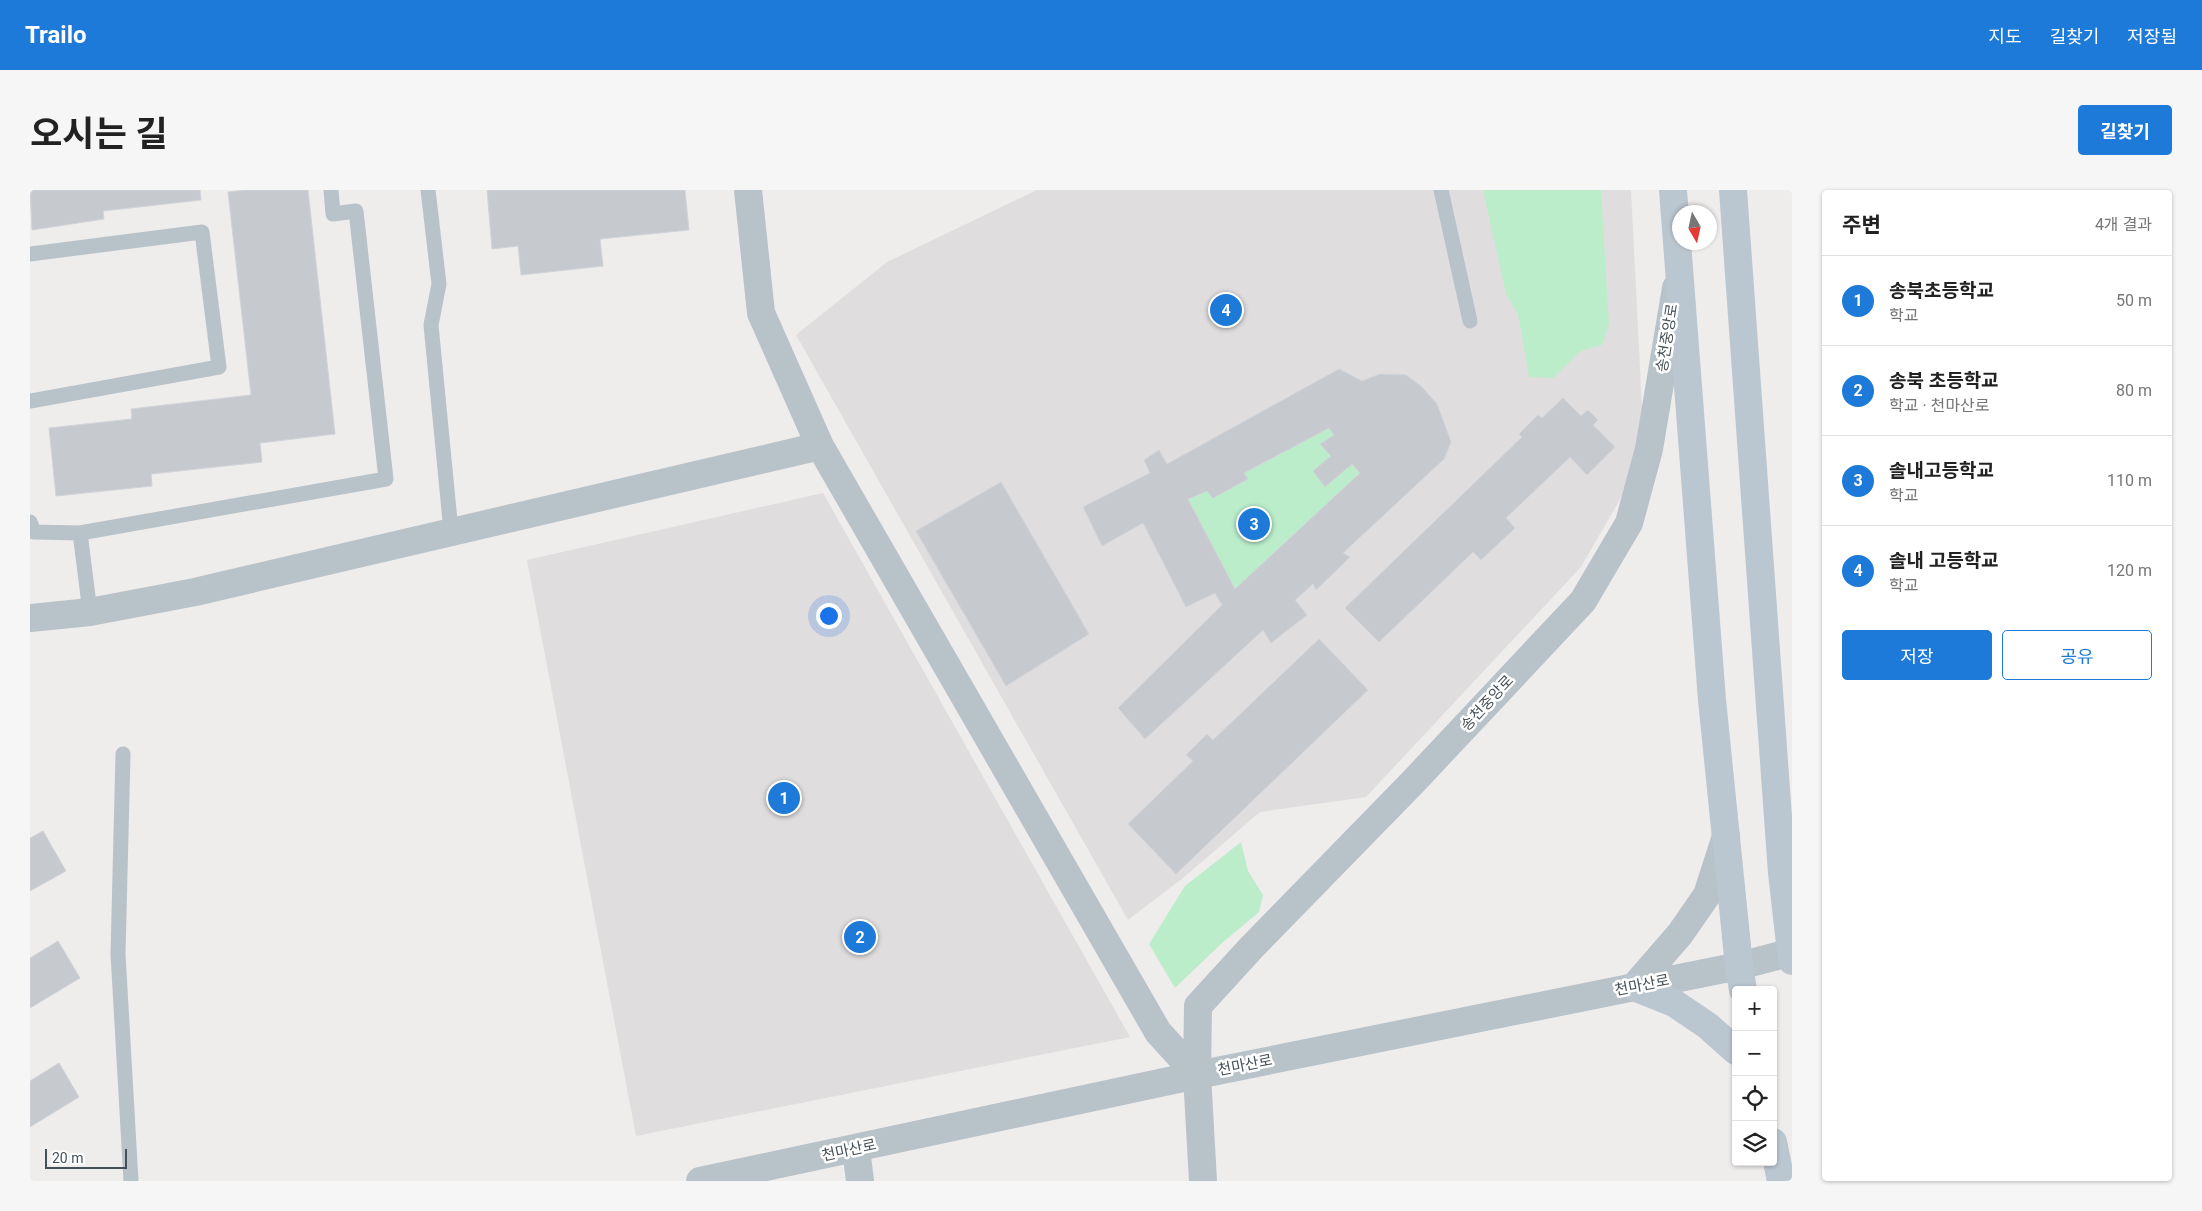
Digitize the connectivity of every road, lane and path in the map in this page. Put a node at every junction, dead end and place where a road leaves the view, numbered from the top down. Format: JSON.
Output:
{"nodes":[{"id":1,"x":330,"y":190,"type":"edge"},
{"id":2,"x":428,"y":190,"type":"edge"},
{"id":3,"x":748,"y":190,"type":"edge"},
{"id":4,"x":1441,"y":190,"type":"edge"},
{"id":5,"x":1673,"y":190,"type":"edge"},
{"id":6,"x":1733,"y":190,"type":"edge"},
{"id":7,"x":30,"y":254,"type":"edge"},
{"id":8,"x":1678,"y":272,"type":"junction"},
{"id":9,"x":1470,"y":321,"type":"dead end"},
{"id":10,"x":30,"y":401,"type":"edge"},
{"id":11,"x":820,"y":446,"type":"junction"},
{"id":12,"x":30,"y":522,"type":"edge"},
{"id":13,"x":451,"y":531,"type":"junction"},
{"id":14,"x":80,"y":534,"type":"junction"},
{"id":15,"x":90,"y":612,"type":"junction"},
{"id":16,"x":30,"y":618,"type":"edge"},
{"id":17,"x":123,"y":754,"type":"dead end"},
{"id":18,"x":1776,"y":788,"type":"junction"},
{"id":19,"x":1792,"y":826,"type":"edge"},
{"id":20,"x":1726,"y":836,"type":"junction"},
{"id":21,"x":1792,"y":955,"type":"edge"},
{"id":22,"x":1741,"y":978,"type":"edge"},
{"id":23,"x":1634,"y":987,"type":"junction"},
{"id":24,"x":1732,"y":1047,"type":"edge"},
{"id":25,"x":1197,"y":1075,"type":"junction"},
{"id":26,"x":856,"y":1148,"type":"junction"},
{"id":27,"x":1777,"y":1162,"type":"edge"},
{"id":28,"x":131,"y":1181,"type":"edge"},
{"id":29,"x":700,"y":1181,"type":"edge"},
{"id":30,"x":860,"y":1181,"type":"edge"},
{"id":31,"x":1204,"y":1181,"type":"edge"},
{"id":32,"x":1781,"y":1181,"type":"edge"}],
"edges":[{"from":1,"to":14,"type":"lane"},
{"from":2,"to":13,"type":"lane"},
{"from":3,"to":11,"type":"street"},
{"from":4,"to":9,"type":"lane"},
{"from":5,"to":8,"type":"street","name":"송천중앙로"},
{"from":6,"to":18,"type":"street"},
{"from":7,"to":10,"type":"lane"},
{"from":8,"to":20,"type":"street","name":"송천중앙로"},
{"from":8,"to":25,"type":"street","name":"송천중앙로"},
{"from":11,"to":13,"type":"street"},
{"from":11,"to":25,"type":"street"},
{"from":12,"to":14,"type":"lane"},
{"from":13,"to":15,"type":"street"},
{"from":14,"to":15,"type":"lane"},
{"from":15,"to":16,"type":"street"},
{"from":17,"to":28,"type":"lane"},
{"from":18,"to":19,"type":"street"},
{"from":18,"to":21,"type":"street"},
{"from":20,"to":22,"type":"street","name":"송천중앙로"},
{"from":20,"to":23,"type":"street"},
{"from":21,"to":22,"type":"street","name":"천마산로"},
{"from":22,"to":23,"type":"street","name":"천마산로"},
{"from":23,"to":24,"type":"street"},
{"from":23,"to":25,"type":"street","name":"천마산로"},
{"from":25,"to":26,"type":"street","name":"천마산로"},
{"from":25,"to":31,"type":"street","name":"송천중앙로"},
{"from":26,"to":29,"type":"street","name":"천마산로"},
{"from":26,"to":30,"type":"street"},
{"from":27,"to":32,"type":"street"}]}
